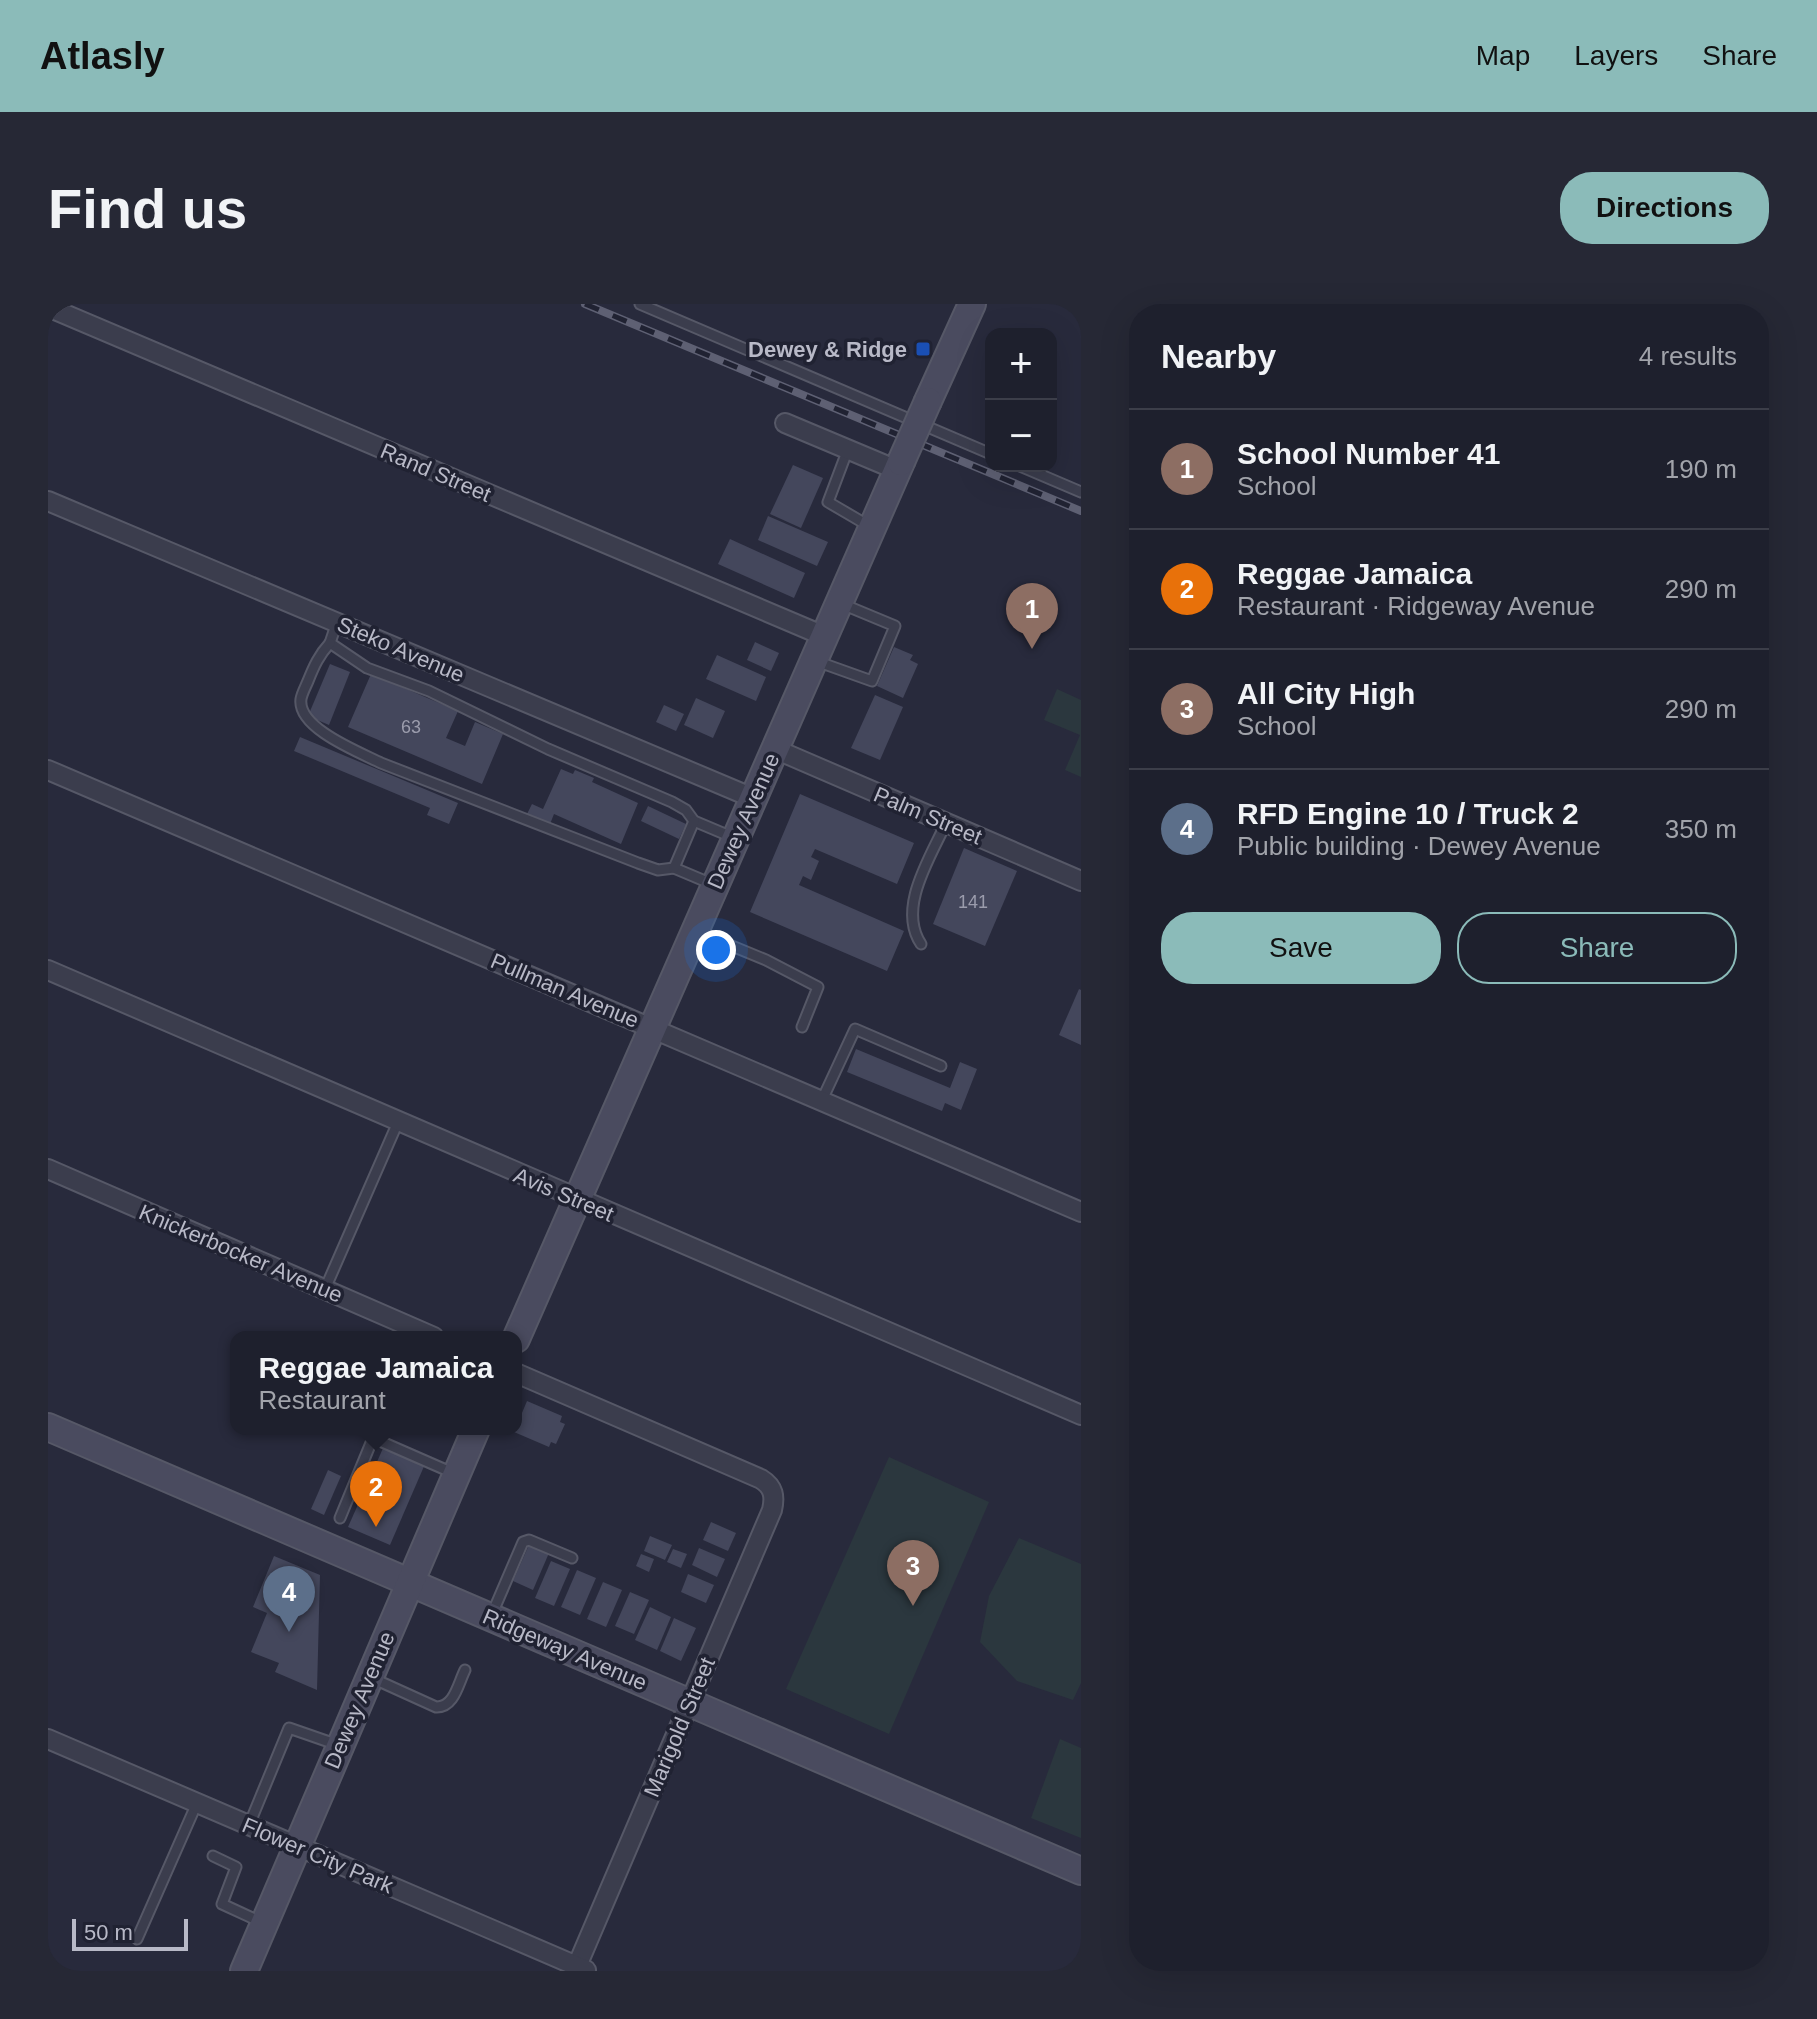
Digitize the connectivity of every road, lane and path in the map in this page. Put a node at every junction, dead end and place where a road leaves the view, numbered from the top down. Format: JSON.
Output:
{"nodes":[{"id":1,"x":640,"y":304,"type":"edge"},
{"id":2,"x":972,"y":304,"type":"edge"},
{"id":3,"x":48,"y":307,"type":"edge"},
{"id":4,"x":785,"y":423,"type":"dead end"},
{"id":5,"x":848,"y":449,"type":"junction"},
{"id":6,"x":985,"y":451,"type":"edge"},
{"id":7,"x":899,"y":466,"type":"junction"},
{"id":8,"x":1034,"y":472,"type":"edge"},
{"id":9,"x":1081,"y":492,"type":"edge"},
{"id":10,"x":48,"y":501,"type":"edge"},
{"id":11,"x":872,"y":528,"type":"junction"},
{"id":12,"x":839,"y":602,"type":"junction"},
{"id":13,"x":337,"y":622,"type":"junction"},
{"id":14,"x":824,"y":636,"type":"junction"},
{"id":15,"x":330,"y":643,"type":"junction"},
{"id":16,"x":814,"y":660,"type":"junction"},
{"id":17,"x":775,"y":749,"type":"junction"},
{"id":18,"x":48,"y":771,"type":"edge"},
{"id":19,"x":753,"y":798,"type":"junction"},
{"id":20,"x":694,"y":821,"type":"junction"},
{"id":21,"x":946,"y":823,"type":"junction"},
{"id":22,"x":736,"y":838,"type":"junction"},
{"id":23,"x":674,"y":868,"type":"junction"},
{"id":24,"x":1081,"y":881,"type":"edge"},
{"id":25,"x":715,"y":885,"type":"junction"},
{"id":26,"x":695,"y":931,"type":"junction"},
{"id":27,"x":921,"y":944,"type":"dead end"},
{"id":28,"x":48,"y":970,"type":"edge"},
{"id":29,"x":802,"y":1027,"type":"dead end"},
{"id":30,"x":652,"y":1028,"type":"junction"},
{"id":31,"x":941,"y":1066,"type":"dead end"},
{"id":32,"x":822,"y":1100,"type":"junction"},
{"id":33,"x":398,"y":1122,"type":"junction"},
{"id":34,"x":48,"y":1169,"type":"edge"},
{"id":35,"x":577,"y":1200,"type":"junction"},
{"id":36,"x":1081,"y":1212,"type":"edge"},
{"id":37,"x":325,"y":1289,"type":"junction"},
{"id":38,"x":420,"y":1331,"type":"edge"},
{"id":39,"x":520,"y":1331,"type":"edge"},
{"id":40,"x":522,"y":1376,"type":"edge"},
{"id":41,"x":1081,"y":1415,"type":"edge"},
{"id":42,"x":48,"y":1427,"type":"edge"},
{"id":43,"x":473,"y":1435,"type":"edge"},
{"id":44,"x":457,"y":1474,"type":"junction"},
{"id":45,"x":340,"y":1518,"type":"dead end"},
{"id":46,"x":572,"y":1558,"type":"dead end"},
{"id":47,"x":409,"y":1582,"type":"junction"},
{"id":48,"x":491,"y":1617,"type":"junction"},
{"id":49,"x":465,"y":1670,"type":"dead end"},
{"id":50,"x":369,"y":1677,"type":"junction"},
{"id":51,"x":690,"y":1703,"type":"junction"},
{"id":52,"x":48,"y":1739,"type":"edge"},
{"id":53,"x":340,"y":1745,"type":"junction"},
{"id":54,"x":197,"y":1803,"type":"junction"},
{"id":55,"x":249,"y":1825,"type":"junction"},
{"id":56,"x":297,"y":1845,"type":"junction"},
{"id":57,"x":213,"y":1856,"type":"dead end"},
{"id":58,"x":1081,"y":1871,"type":"edge"},
{"id":59,"x":265,"y":1923,"type":"junction"},
{"id":60,"x":137,"y":1939,"type":"dead end"},
{"id":61,"x":582,"y":1969,"type":"edge"},
{"id":62,"x":244,"y":1971,"type":"edge"}],
"edges":[{"from":1,"to":6,"type":"lane"},
{"from":2,"to":7,"type":"street","name":"Dewey Avenue","bridge":true},
{"from":3,"to":14,"type":"street","name":"Rand Street"},
{"from":4,"to":5,"type":"street"},
{"from":5,"to":7,"type":"street"},
{"from":5,"to":11,"type":"lane"},
{"from":7,"to":11,"type":"street","name":"Dewey Avenue"},
{"from":8,"to":9,"type":"lane"},
{"from":10,"to":13,"type":"street","name":"Steko Avenue"},
{"from":11,"to":12,"type":"street","name":"Dewey Avenue"},
{"from":12,"to":14,"type":"street","name":"Dewey Avenue"},
{"from":12,"to":16,"type":"lane"},
{"from":13,"to":15,"type":"lane"},
{"from":13,"to":19,"type":"street","name":"Steko Avenue"},
{"from":14,"to":16,"type":"street","name":"Dewey Avenue"},
{"from":15,"to":20,"type":"lane"},
{"from":15,"to":23,"type":"lane"},
{"from":16,"to":17,"type":"street","name":"Dewey Avenue"},
{"from":17,"to":19,"type":"street","name":"Dewey Avenue"},
{"from":17,"to":21,"type":"street","name":"Palm Street"},
{"from":18,"to":30,"type":"street","name":"Pullman Avenue"},
{"from":19,"to":22,"type":"street","name":"Dewey Avenue"},
{"from":20,"to":22,"type":"lane"},
{"from":20,"to":23,"type":"lane"},
{"from":21,"to":24,"type":"street","name":"Palm Street"},
{"from":21,"to":27,"type":"lane"},
{"from":22,"to":25,"type":"street","name":"Dewey Avenue"},
{"from":23,"to":25,"type":"lane"},
{"from":25,"to":26,"type":"street","name":"Dewey Avenue"},
{"from":26,"to":29,"type":"lane"},
{"from":26,"to":30,"type":"street","name":"Dewey Avenue"},
{"from":28,"to":33,"type":"street","name":"Avis Street"},
{"from":30,"to":32,"type":"street","name":"Pullman Avenue"},
{"from":30,"to":35,"type":"street","name":"Dewey Avenue"},
{"from":31,"to":32,"type":"lane"},
{"from":32,"to":36,"type":"street","name":"Pullman Avenue"},
{"from":33,"to":35,"type":"street","name":"Avis Street"},
{"from":33,"to":37,"type":"lane"},
{"from":34,"to":37,"type":"street","name":"Knickerbocker Avenue"},
{"from":35,"to":39,"type":"street","name":"Dewey Avenue"},
{"from":35,"to":41,"type":"street","name":"Avis Street"},
{"from":37,"to":38,"type":"street","name":"Knickerbocker Avenue"},
{"from":40,"to":51,"type":"street","name":"Marigold Street"},
{"from":42,"to":47,"type":"street","name":"Ridgeway Avenue"},
{"from":43,"to":44,"type":"street","name":"Dewey Avenue"},
{"from":44,"to":45,"type":"lane"},
{"from":44,"to":47,"type":"street","name":"Dewey Avenue"},
{"from":46,"to":48,"type":"lane"},
{"from":47,"to":48,"type":"street","name":"Ridgeway Avenue"},
{"from":47,"to":50,"type":"street","name":"Dewey Avenue"},
{"from":48,"to":51,"type":"street","name":"Ridgeway Avenue"},
{"from":49,"to":50,"type":"lane"},
{"from":50,"to":53,"type":"street","name":"Dewey Avenue"},
{"from":51,"to":58,"type":"street","name":"Ridgeway Avenue"},
{"from":51,"to":61,"type":"street","name":"Marigold Street"},
{"from":52,"to":54,"type":"street","name":"Flower City Park"},
{"from":53,"to":55,"type":"lane"},
{"from":53,"to":56,"type":"street","name":"Dewey Avenue"},
{"from":54,"to":55,"type":"street","name":"Flower City Park"},
{"from":54,"to":60,"type":"lane"},
{"from":55,"to":56,"type":"street","name":"Flower City Park"},
{"from":56,"to":59,"type":"street","name":"Dewey Avenue"},
{"from":56,"to":61,"type":"street","name":"Flower City Park"},
{"from":57,"to":59,"type":"lane"},
{"from":59,"to":62,"type":"street","name":"Dewey Avenue"}]}
